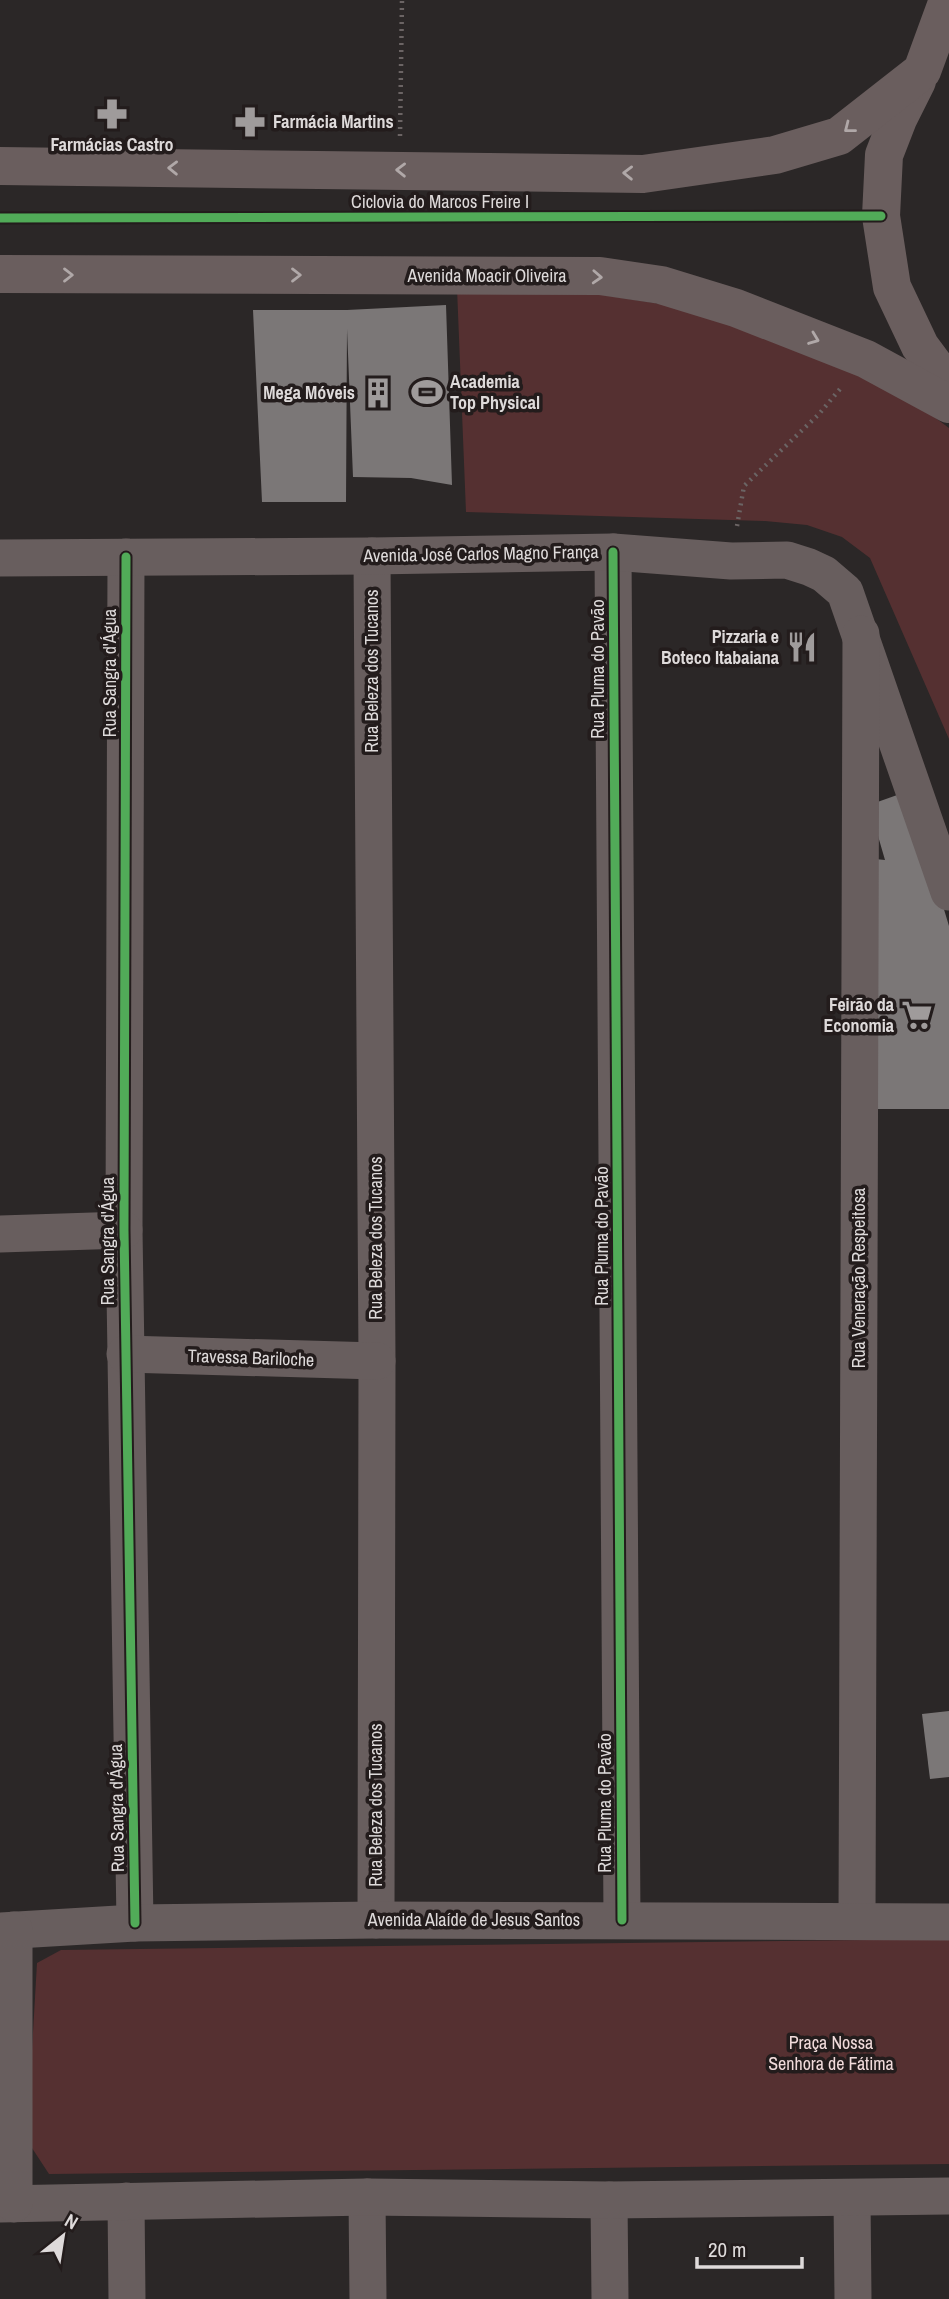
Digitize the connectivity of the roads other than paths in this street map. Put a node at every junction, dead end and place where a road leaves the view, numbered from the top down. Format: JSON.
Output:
{"nodes":[{"id":1,"x":948,"y":0,"type":"edge"},
{"id":2,"x":935,"y":59,"type":"edge"},
{"id":3,"x":0,"y":166,"type":"edge"},
{"id":4,"x":0,"y":274,"type":"edge"},
{"id":5,"x":949,"y":384,"type":"edge"},
{"id":6,"x":949,"y":404,"type":"edge"},
{"id":7,"x":613,"y":552,"type":"junction"},
{"id":8,"x":372,"y":556,"type":"junction"},
{"id":9,"x":126,"y":557,"type":"junction"},
{"id":10,"x":0,"y":558,"type":"edge"},
{"id":11,"x":861,"y":634,"type":"junction"},
{"id":12,"x":949,"y":892,"type":"edge"},
{"id":13,"x":124,"y":1230,"type":"junction"},
{"id":14,"x":0,"y":1234,"type":"edge"},
{"id":15,"x":125,"y":1354,"type":"junction"},
{"id":16,"x":377,"y":1361,"type":"junction"},
{"id":17,"x":376,"y":1920,"type":"junction"},
{"id":18,"x":622,"y":1920,"type":"junction"},
{"id":19,"x":858,"y":1921,"type":"junction"},
{"id":20,"x":949,"y":1922,"type":"edge"},
{"id":21,"x":135,"y":1923,"type":"junction"},
{"id":22,"x":7,"y":1930,"type":"edge"},
{"id":23,"x":949,"y":2196,"type":"edge"},
{"id":24,"x":367,"y":2197,"type":"junction"},
{"id":25,"x":852,"y":2198,"type":"junction"},
{"id":26,"x":609,"y":2200,"type":"junction"},
{"id":27,"x":126,"y":2201,"type":"junction"},
{"id":28,"x":7,"y":2204,"type":"edge"},
{"id":29,"x":127,"y":2299,"type":"edge"},
{"id":30,"x":368,"y":2299,"type":"edge"},
{"id":31,"x":610,"y":2299,"type":"edge"},
{"id":32,"x":853,"y":2299,"type":"edge"}],
"edges":[{"from":1,"to":2,"type":"main road"},
{"from":2,"to":3,"type":"main road","one_way":true},
{"from":2,"to":5,"type":"main road"},
{"from":4,"to":6,"type":"main road","name":"Avenida Moacir Oliveira","one_way":true},
{"from":7,"to":8,"type":"street","name":"Avenida José Carlos Magno França"},
{"from":7,"to":11,"type":"street","name":"Avenida José Carlos Magno França"},
{"from":7,"to":18,"type":"street","name":"Rua Pluma do Pavão"},
{"from":8,"to":9,"type":"street","name":"Avenida José Carlos Magno França"},
{"from":8,"to":16,"type":"street","name":"Rua Beleza dos Tucanos"},
{"from":9,"to":10,"type":"street","name":"Avenida José Carlos Magno França"},
{"from":9,"to":13,"type":"street","name":"Rua Sangra d'Água"},
{"from":11,"to":12,"type":"street","name":"Avenida José Carlos Magno França"},
{"from":11,"to":19,"type":"street","name":"Rua Veneração Respeitosa"},
{"from":13,"to":14,"type":"street"},
{"from":13,"to":15,"type":"street","name":"Rua Sangra d'Água"},
{"from":15,"to":16,"type":"street","name":"Travessa Bariloche"},
{"from":15,"to":21,"type":"street","name":"Rua Sangra d'Água"},
{"from":16,"to":17,"type":"street","name":"Rua Beleza dos Tucanos"},
{"from":17,"to":18,"type":"street","name":"Avenida Alaíde de Jesus Santos"},
{"from":17,"to":21,"type":"street","name":"Avenida Alaíde de Jesus Santos"},
{"from":18,"to":19,"type":"street","name":"Avenida Alaíde de Jesus Santos"},
{"from":19,"to":20,"type":"street","name":"Avenida Alaíde de Jesus Santos"},
{"from":21,"to":22,"type":"street","name":"Avenida Alaíde de Jesus Santos"},
{"from":22,"to":28,"type":"street"},
{"from":23,"to":25,"type":"street"},
{"from":24,"to":26,"type":"street"},
{"from":24,"to":27,"type":"street"},
{"from":24,"to":30,"type":"street"},
{"from":25,"to":26,"type":"street"},
{"from":25,"to":32,"type":"street"},
{"from":26,"to":31,"type":"street"},
{"from":27,"to":28,"type":"street"},
{"from":27,"to":29,"type":"street"}]}
